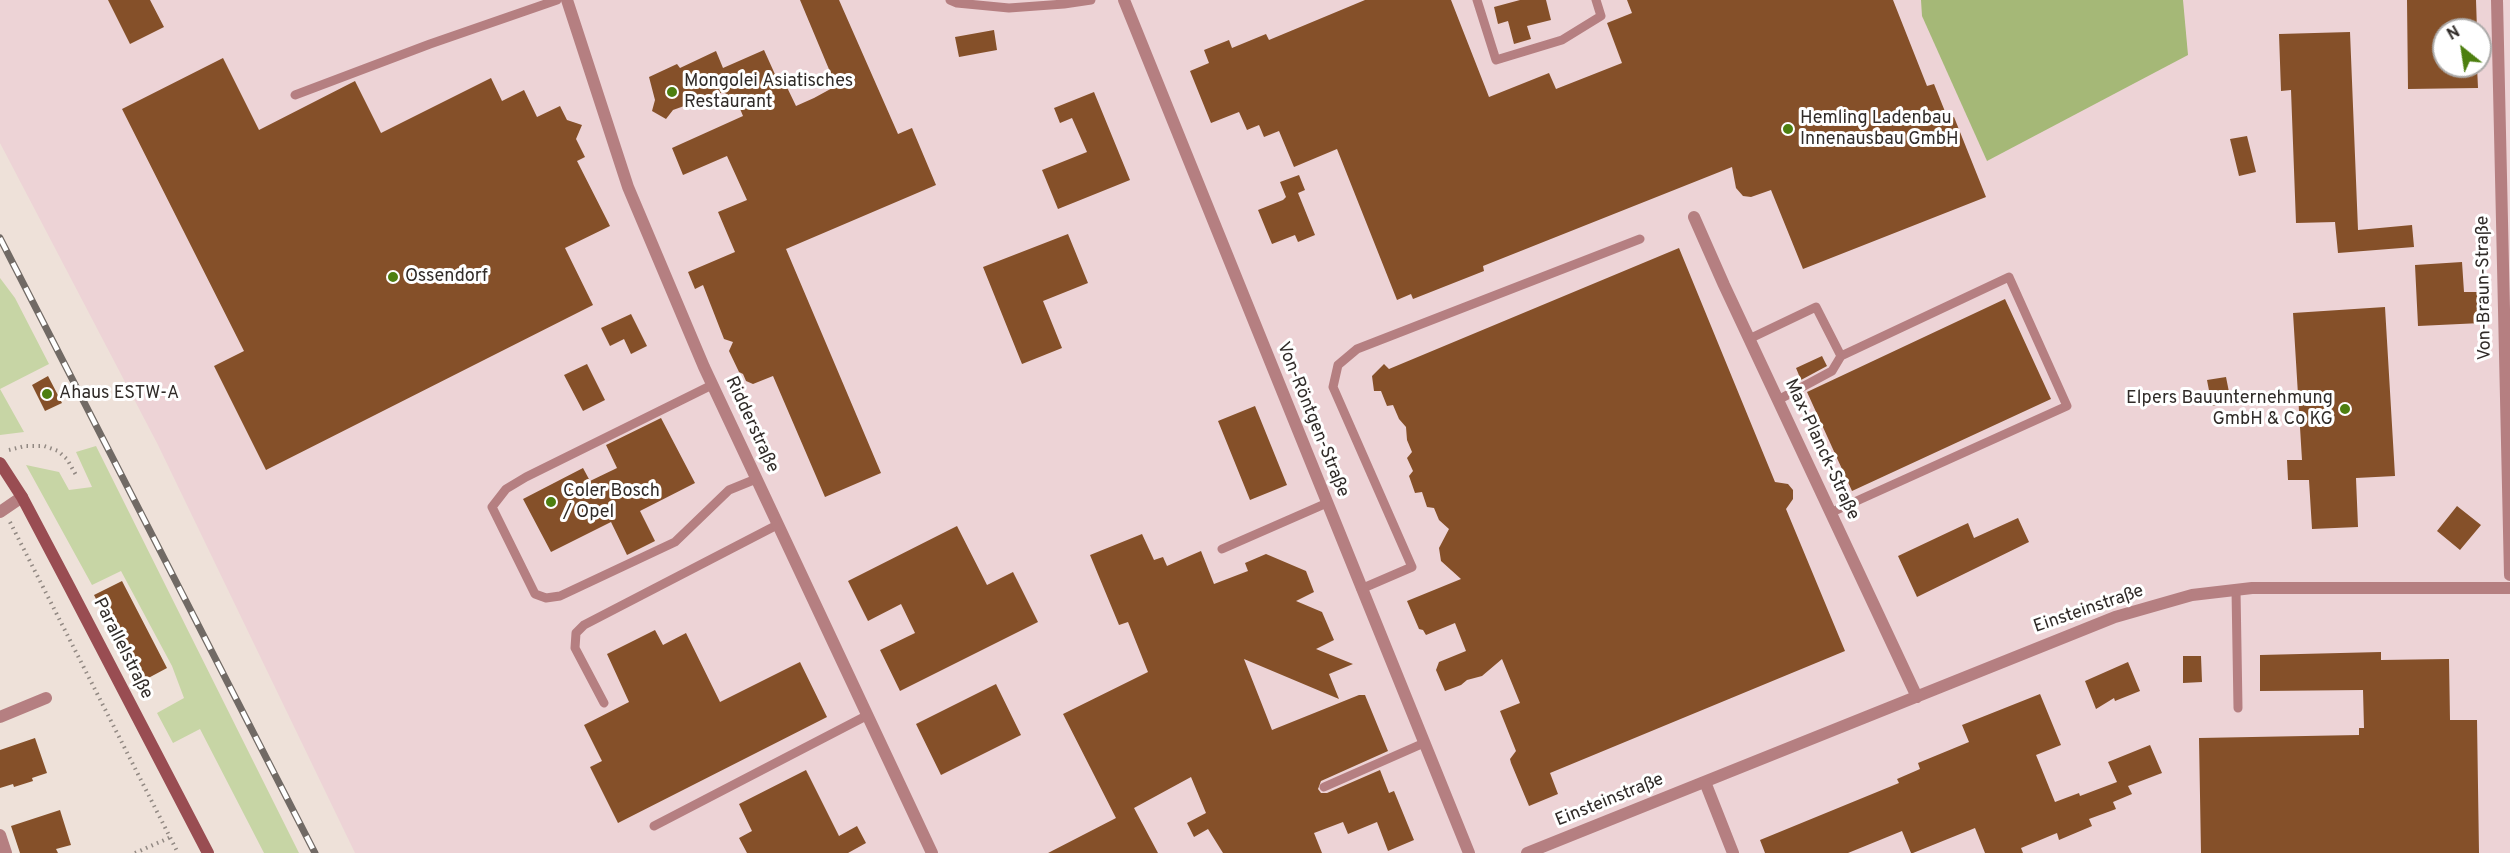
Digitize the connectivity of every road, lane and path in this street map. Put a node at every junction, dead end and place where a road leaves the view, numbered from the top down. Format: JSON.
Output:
{"nodes":[{"id":1,"x":557,"y":0,"type":"edge"},
{"id":2,"x":567,"y":0,"type":"edge"},
{"id":3,"x":950,"y":0,"type":"edge"},
{"id":4,"x":1091,"y":0,"type":"edge"},
{"id":5,"x":1124,"y":0,"type":"edge"},
{"id":6,"x":1477,"y":0,"type":"edge"},
{"id":7,"x":1596,"y":0,"type":"edge"},
{"id":8,"x":2497,"y":0,"type":"edge"},
{"id":9,"x":295,"y":95,"type":"dead end"},
{"id":10,"x":1694,"y":217,"type":"dead end"},
{"id":11,"x":1640,"y":240,"type":"dead end"},
{"id":12,"x":1749,"y":339,"type":"junction"},
{"id":13,"x":1841,"y":356,"type":"junction"},
{"id":14,"x":712,"y":385,"type":"junction"},
{"id":15,"x":1778,"y":400,"type":"junction"},
{"id":16,"x":0,"y":453,"type":"edge"},
{"id":17,"x":0,"y":463,"type":"edge"},
{"id":18,"x":76,"y":475,"type":"dead end"},
{"id":19,"x":756,"y":479,"type":"junction"},
{"id":20,"x":22,"y":497,"type":"junction"},
{"id":21,"x":1326,"y":503,"type":"junction"},
{"id":22,"x":2,"y":510,"type":"edge"},
{"id":23,"x":1830,"y":513,"type":"junction"},
{"id":24,"x":777,"y":525,"type":"junction"},
{"id":25,"x":1222,"y":549,"type":"dead end"},
{"id":26,"x":2510,"y":574,"type":"edge"},
{"id":27,"x":2510,"y":588,"type":"edge"},
{"id":28,"x":1361,"y":589,"type":"junction"},
{"id":29,"x":2236,"y":590,"type":"junction"},
{"id":30,"x":46,"y":698,"type":"dead end"},
{"id":31,"x":1917,"y":698,"type":"junction"},
{"id":32,"x":604,"y":703,"type":"dead end"},
{"id":33,"x":2238,"y":708,"type":"dead end"},
{"id":34,"x":866,"y":716,"type":"junction"},
{"id":35,"x":0,"y":717,"type":"edge"},
{"id":36,"x":1424,"y":743,"type":"junction"},
{"id":37,"x":1705,"y":782,"type":"junction"},
{"id":38,"x":1324,"y":786,"type":"dead end"},
{"id":39,"x":654,"y":826,"type":"dead end"},
{"id":40,"x":0,"y":835,"type":"edge"},
{"id":41,"x":171,"y":837,"type":"junction"},
{"id":42,"x":6,"y":853,"type":"edge"},
{"id":43,"x":135,"y":853,"type":"edge"},
{"id":44,"x":178,"y":853,"type":"edge"},
{"id":45,"x":208,"y":853,"type":"edge"},
{"id":46,"x":932,"y":853,"type":"edge"},
{"id":47,"x":1469,"y":853,"type":"edge"},
{"id":48,"x":1527,"y":853,"type":"edge"},
{"id":49,"x":1733,"y":853,"type":"edge"}],
"edges":[{"from":1,"to":9,"type":"lane"},
{"from":2,"to":14,"type":"street","name":"Ridderstraße"},
{"from":3,"to":4,"type":"lane"},
{"from":5,"to":21,"type":"street","name":"Von-Röntgen-Straße"},
{"from":6,"to":7,"type":"lane"},
{"from":8,"to":26,"type":"street","name":"Von-Braun-Straße"},
{"from":10,"to":12,"type":"street","name":"Max-Planck-Straße"},
{"from":11,"to":28,"type":"lane"},
{"from":12,"to":13,"type":"lane"},
{"from":12,"to":15,"type":"street","name":"Max-Planck-Straße"},
{"from":13,"to":15,"type":"lane"},
{"from":13,"to":23,"type":"lane"},
{"from":14,"to":19,"type":"street","name":"Ridderstraße"},
{"from":14,"to":19,"type":"lane"},
{"from":15,"to":23,"type":"street","name":"Max-Planck-Straße"},
{"from":16,"to":18,"type":"path"},
{"from":17,"to":20,"type":"main road","name":"Parallelstraße"},
{"from":19,"to":24,"type":"street","name":"Ridderstraße"},
{"from":20,"to":22,"type":"street"},
{"from":20,"to":45,"type":"main road","name":"Parallelstraße"},
{"from":21,"to":25,"type":"lane"},
{"from":21,"to":28,"type":"street","name":"Von-Röntgen-Straße"},
{"from":22,"to":41,"type":"path"},
{"from":23,"to":31,"type":"street","name":"Max-Planck-Straße"},
{"from":24,"to":32,"type":"lane"},
{"from":24,"to":34,"type":"street","name":"Ridderstraße"},
{"from":27,"to":29,"type":"street","name":"Einsteinstraße"},
{"from":28,"to":36,"type":"street","name":"Von-Röntgen-Straße"},
{"from":29,"to":31,"type":"street","name":"Einsteinstraße"},
{"from":29,"to":33,"type":"lane"},
{"from":30,"to":35,"type":"street"},
{"from":31,"to":37,"type":"street","name":"Einsteinstraße"},
{"from":34,"to":39,"type":"lane"},
{"from":34,"to":46,"type":"street","name":"Ridderstraße"},
{"from":36,"to":38,"type":"lane"},
{"from":36,"to":47,"type":"street","name":"Von-Röntgen-Straße"},
{"from":37,"to":48,"type":"street","name":"Einsteinstraße"},
{"from":37,"to":49,"type":"street"},
{"from":40,"to":42,"type":"street"},
{"from":41,"to":43,"type":"path"},
{"from":41,"to":44,"type":"path"}]}
